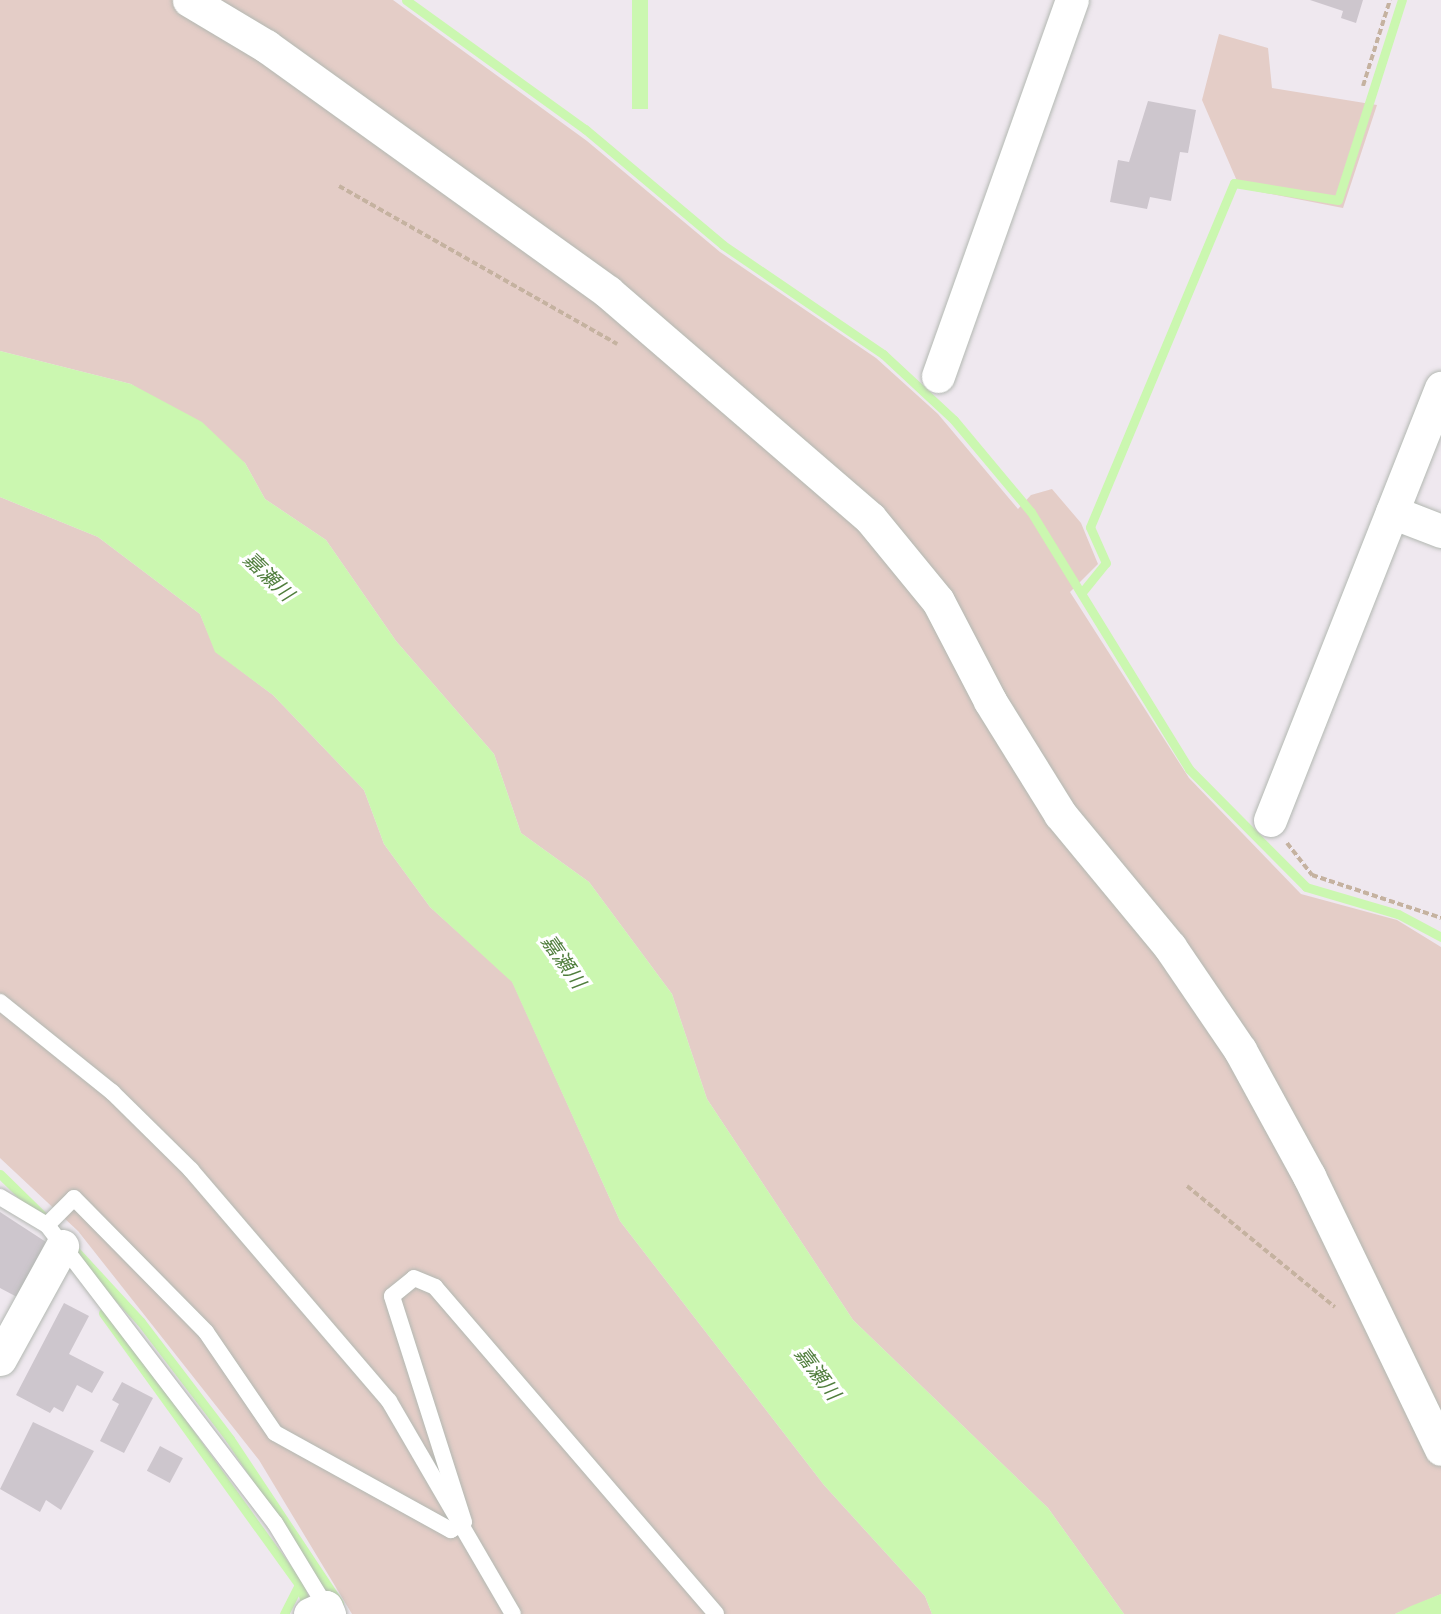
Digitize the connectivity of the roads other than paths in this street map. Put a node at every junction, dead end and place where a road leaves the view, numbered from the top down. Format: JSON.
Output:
{"nodes":[{"id":1,"x":189,"y":0,"type":"edge"},
{"id":2,"x":1072,"y":0,"type":"edge"},
{"id":3,"x":938,"y":376,"type":"dead end"},
{"id":4,"x":1441,"y":388,"type":"edge"},
{"id":5,"x":1392,"y":512,"type":"junction"},
{"id":6,"x":1441,"y":531,"type":"edge"},
{"id":7,"x":1270,"y":820,"type":"road end"},
{"id":8,"x":0,"y":1002,"type":"edge"},
{"id":9,"x":0,"y":1197,"type":"edge"},
{"id":10,"x":55,"y":1236,"type":"junction"},
{"id":11,"x":0,"y":1359,"type":"edge"},
{"id":12,"x":1441,"y":1449,"type":"edge"},
{"id":13,"x":464,"y":1522,"type":"junction"},
{"id":14,"x":322,"y":1612,"type":"edge"},
{"id":15,"x":513,"y":1614,"type":"edge"},
{"id":16,"x":716,"y":1614,"type":"edge"}],
"edges":[{"from":1,"to":12,"type":"street"},
{"from":2,"to":3,"type":"street"},
{"from":4,"to":5,"type":"street"},
{"from":5,"to":6,"type":"street"},
{"from":5,"to":7,"type":"street"},
{"from":8,"to":13,"type":"lane"},
{"from":9,"to":10,"type":"lane"},
{"from":10,"to":11,"type":"street"},
{"from":10,"to":13,"type":"lane"},
{"from":10,"to":14,"type":"lane"},
{"from":13,"to":15,"type":"lane"},
{"from":13,"to":16,"type":"lane"}]}
